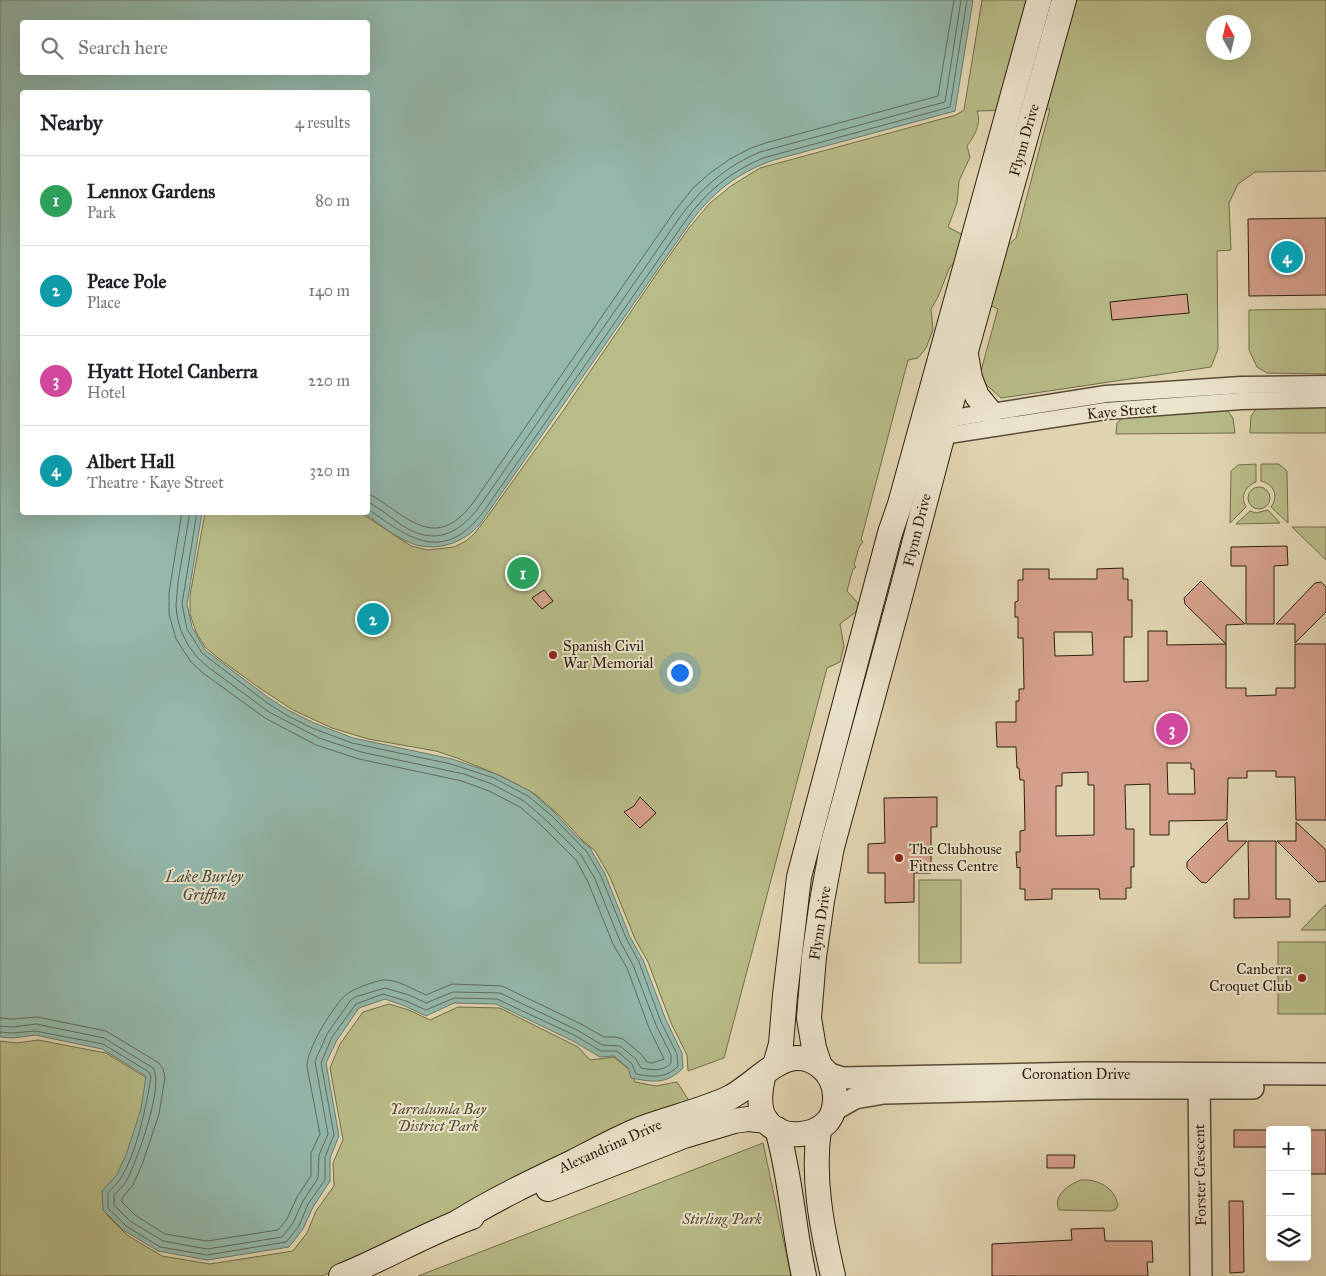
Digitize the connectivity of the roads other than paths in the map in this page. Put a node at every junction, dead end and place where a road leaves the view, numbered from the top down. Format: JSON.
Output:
{"nodes":[{"id":1,"x":1039,"y":0,"type":"edge"},
{"id":2,"x":1064,"y":0,"type":"edge"},
{"id":3,"x":966,"y":350,"type":"junction"},
{"id":4,"x":1326,"y":384,"type":"edge"},
{"id":5,"x":1326,"y":399,"type":"edge"},
{"id":6,"x":990,"y":412,"type":"junction"},
{"id":7,"x":933,"y":425,"type":"junction"},
{"id":8,"x":911,"y":507,"type":"junction"},
{"id":9,"x":824,"y":1069,"type":"junction"},
{"id":10,"x":769,"y":1070,"type":"junction"},
{"id":11,"x":1326,"y":1074,"type":"edge"},
{"id":12,"x":1199,"y":1081,"type":"junction"},
{"id":13,"x":1326,"y":1088,"type":"edge"},
{"id":14,"x":834,"y":1110,"type":"junction"},
{"id":15,"x":772,"y":1125,"type":"junction"},
{"id":16,"x":819,"y":1129,"type":"junction"},
{"id":17,"x":458,"y":1222,"type":"junction"},
{"id":18,"x":341,"y":1276,"type":"edge"},
{"id":19,"x":804,"y":1276,"type":"edge"},
{"id":20,"x":833,"y":1276,"type":"edge"},
{"id":21,"x":1201,"y":1276,"type":"edge"}],
"edges":[{"from":1,"to":7,"type":"main road","name":"Flynn Drive"},
{"from":2,"to":3,"type":"main road","name":"Flynn Drive"},
{"from":3,"to":6,"type":"main road"},
{"from":3,"to":7,"type":"main road","name":"Flynn Drive"},
{"from":4,"to":6,"type":"street","name":"Kaye Street"},
{"from":5,"to":7,"type":"street","name":"Kaye Street"},
{"from":6,"to":7,"type":"street","name":"Kaye Street"},
{"from":7,"to":8,"type":"main road","name":"Flynn Drive"},
{"from":8,"to":9,"type":"main road","name":"Flynn Drive"},
{"from":8,"to":10,"type":"main road","name":"Flynn Drive"},
{"from":9,"to":10,"type":"main road"},
{"from":9,"to":12,"type":"street","name":"Coronation Drive"},
{"from":9,"to":14,"type":"main road"},
{"from":10,"to":15,"type":"main road"},
{"from":10,"to":17,"type":"main road","name":"Alexandrina Drive"},
{"from":11,"to":12,"type":"street","name":"Coronation Drive"},
{"from":12,"to":13,"type":"street","name":"Coronation Drive"},
{"from":12,"to":14,"type":"street","name":"Coronation Drive"},
{"from":12,"to":21,"type":"street","name":"Forster Crescent"},
{"from":14,"to":16,"type":"main road"},
{"from":15,"to":16,"type":"main road"},
{"from":15,"to":17,"type":"main road","name":"Alexandrina Drive"},
{"from":15,"to":19,"type":"main road"},
{"from":16,"to":20,"type":"main road"},
{"from":17,"to":18,"type":"main road","name":"Alexandrina Drive"}]}
